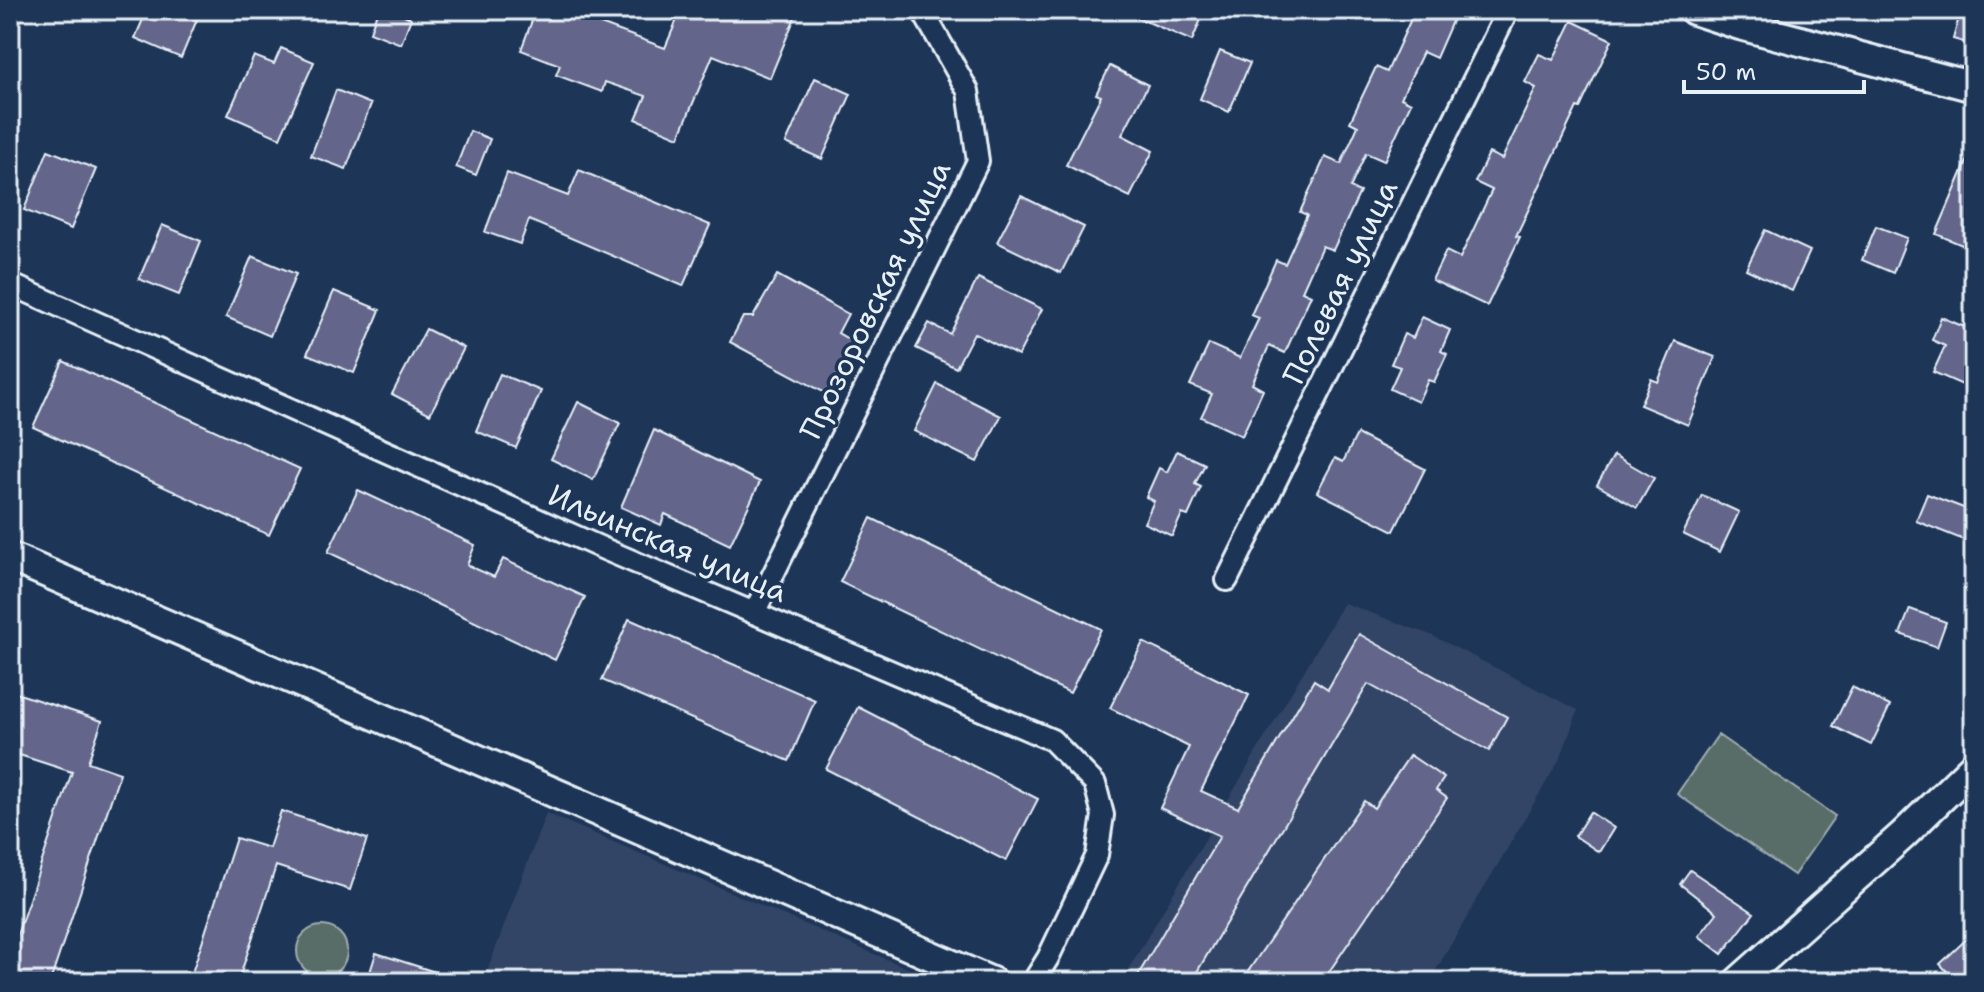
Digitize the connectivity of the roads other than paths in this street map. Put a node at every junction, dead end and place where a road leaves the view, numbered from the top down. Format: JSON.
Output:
{"nodes":[{"id":1,"x":922,"y":10,"type":"edge"},
{"id":2,"x":1508,"y":10,"type":"edge"},
{"id":3,"x":1694,"y":10,"type":"edge"},
{"id":4,"x":1974,"y":87,"type":"edge"},
{"id":5,"x":10,"y":284,"type":"edge"},
{"id":6,"x":10,"y":557,"type":"edge"},
{"id":7,"x":1227,"y":580,"type":"dead end"},
{"id":8,"x":754,"y":613,"type":"junction"},
{"id":9,"x":1974,"y":766,"type":"edge"},
{"id":10,"x":992,"y":982,"type":"edge"},
{"id":11,"x":1033,"y":982,"type":"edge"},
{"id":12,"x":1738,"y":982,"type":"edge"}],
"edges":[{"from":1,"to":8,"type":"street","name":"Прозоровская улица"},
{"from":2,"to":7,"type":"street","name":"Полевая улица"},
{"from":3,"to":4,"type":"street"},
{"from":5,"to":8,"type":"street","name":"Ильинская улица"},
{"from":6,"to":10,"type":"street"},
{"from":8,"to":11,"type":"street","name":"Ильинская улица"},
{"from":9,"to":12,"type":"street"}]}
